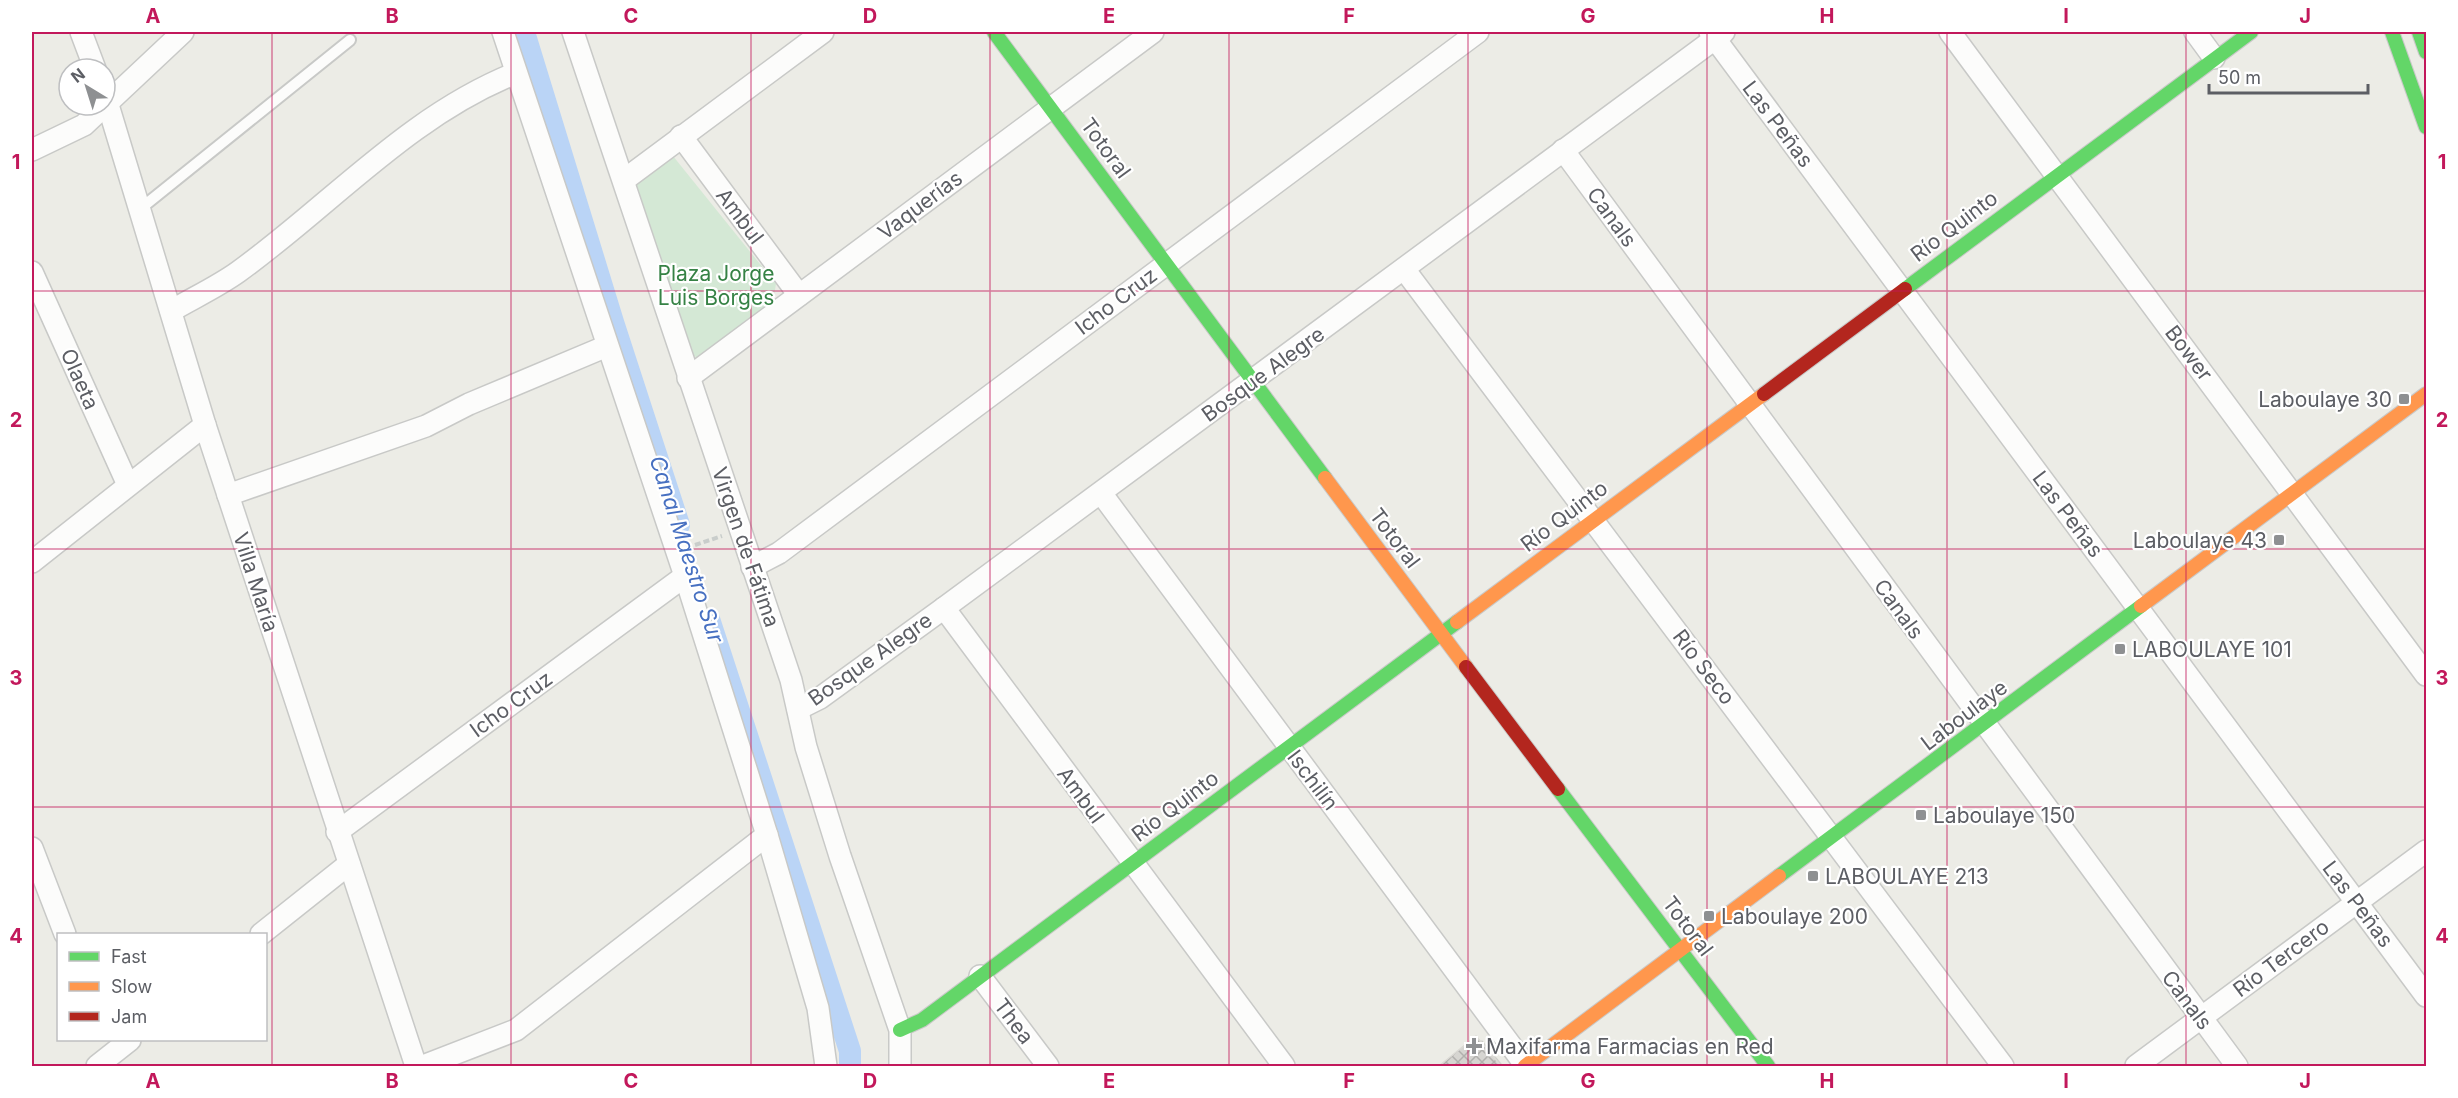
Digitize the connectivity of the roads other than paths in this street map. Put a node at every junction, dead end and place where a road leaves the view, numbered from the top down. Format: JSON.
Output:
{"nodes":[{"id":1,"x":81,"y":32,"type":"edge"},
{"id":2,"x":183,"y":32,"type":"edge"},
{"id":3,"x":503,"y":32,"type":"edge"},
{"id":4,"x":822,"y":32,"type":"edge"},
{"id":5,"x":994,"y":32,"type":"edge"},
{"id":6,"x":1153,"y":32,"type":"edge"},
{"id":7,"x":1478,"y":32,"type":"edge"},
{"id":8,"x":1950,"y":32,"type":"edge"},
{"id":9,"x":2195,"y":32,"type":"edge"},
{"id":10,"x":2251,"y":32,"type":"edge"},
{"id":11,"x":2392,"y":32,"type":"edge"},
{"id":12,"x":2419,"y":32,"type":"edge"},
{"id":13,"x":576,"y":33,"type":"edge"},
{"id":14,"x":1716,"y":34,"type":"edge"},
{"id":15,"x":350,"y":40,"type":"dead end"},
{"id":16,"x":2427,"y":52,"type":"edge"},
{"id":17,"x":90,"y":57,"type":"edge"},
{"id":18,"x":2214,"y":58,"type":"junction"},
{"id":19,"x":516,"y":73,"type":"junction"},
{"id":20,"x":117,"y":90,"type":"edge"},
{"id":21,"x":1050,"y":107,"type":"junction"},
{"id":22,"x":91,"y":117,"type":"edge"},
{"id":23,"x":113,"y":117,"type":"edge"},
{"id":24,"x":2427,"y":127,"type":"edge"},
{"id":25,"x":681,"y":136,"type":"junction"},
{"id":26,"x":32,"y":150,"type":"edge"},
{"id":27,"x":1563,"y":150,"type":"junction"},
{"id":28,"x":2057,"y":176,"type":"junction"},
{"id":29,"x":624,"y":180,"type":"junction"},
{"id":30,"x":141,"y":209,"type":"junction"},
{"id":31,"x":1166,"y":264,"type":"junction"},
{"id":32,"x":1404,"y":269,"type":"junction"},
{"id":33,"x":32,"y":272,"type":"edge"},
{"id":34,"x":1903,"y":291,"type":"junction"},
{"id":35,"x":799,"y":295,"type":"junction"},
{"id":36,"x":171,"y":311,"type":"junction"},
{"id":37,"x":607,"y":346,"type":"junction"},
{"id":38,"x":688,"y":378,"type":"junction"},
{"id":39,"x":1252,"y":382,"type":"junction"},
{"id":40,"x":2427,"y":394,"type":"edge"},
{"id":41,"x":1749,"y":405,"type":"junction"},
{"id":42,"x":205,"y":425,"type":"junction"},
{"id":43,"x":128,"y":485,"type":"junction"},
{"id":44,"x":1101,"y":493,"type":"junction"},
{"id":45,"x":2294,"y":493,"type":"junction"},
{"id":46,"x":228,"y":495,"type":"junction"},
{"id":47,"x":1594,"y":520,"type":"junction"},
{"id":48,"x":32,"y":562,"type":"edge"},
{"id":49,"x":752,"y":567,"type":"junction"},
{"id":50,"x":685,"y":576,"type":"junction"},
{"id":51,"x":944,"y":608,"type":"junction"},
{"id":52,"x":2139,"y":609,"type":"junction"},
{"id":53,"x":1441,"y":634,"type":"junction"},
{"id":54,"x":2427,"y":675,"type":"edge"},
{"id":55,"x":798,"y":709,"type":"junction"},
{"id":56,"x":1985,"y":725,"type":"junction"},
{"id":57,"x":1289,"y":747,"type":"junction"},
{"id":58,"x":337,"y":832,"type":"junction"},
{"id":59,"x":767,"y":835,"type":"junction"},
{"id":60,"x":1833,"y":839,"type":"junction"},
{"id":61,"x":32,"y":848,"type":"edge"},
{"id":62,"x":2427,"y":851,"type":"edge"},
{"id":63,"x":349,"y":864,"type":"junction"},
{"id":64,"x":1132,"y":865,"type":"junction"},
{"id":65,"x":2357,"y":902,"type":"junction"},
{"id":66,"x":65,"y":933,"type":"edge"},
{"id":67,"x":262,"y":933,"type":"edge"},
{"id":68,"x":1681,"y":950,"type":"junction"},
{"id":69,"x":980,"y":976,"type":"junction"},
{"id":70,"x":2427,"y":996,"type":"edge"},
{"id":71,"x":2201,"y":1019,"type":"junction"},
{"id":72,"x":900,"y":1030,"type":"junction"},
{"id":73,"x":129,"y":1041,"type":"edge"},
{"id":74,"x":107,"y":1057,"type":"edge"},
{"id":75,"x":416,"y":1066,"type":"edge"},
{"id":76,"x":423,"y":1066,"type":"edge"},
{"id":77,"x":826,"y":1066,"type":"edge"},
{"id":78,"x":900,"y":1066,"type":"edge"},
{"id":79,"x":1047,"y":1066,"type":"edge"},
{"id":80,"x":1284,"y":1066,"type":"edge"},
{"id":81,"x":1525,"y":1066,"type":"edge"},
{"id":82,"x":1768,"y":1066,"type":"edge"},
{"id":83,"x":2003,"y":1066,"type":"edge"},
{"id":84,"x":2136,"y":1066,"type":"edge"},
{"id":85,"x":2237,"y":1066,"type":"edge"}],
"edges":[{"from":1,"to":17,"type":"street"},
{"from":2,"to":20,"type":"street"},
{"from":3,"to":19,"type":"street"},
{"from":4,"to":25,"type":"street"},
{"from":5,"to":21,"type":"main road","name":"Totoral"},
{"from":6,"to":21,"type":"street","name":"Vaquerías"},
{"from":7,"to":31,"type":"street","name":"Icho Cruz"},
{"from":8,"to":28,"type":"street","name":"Bower"},
{"from":9,"to":18,"type":"street"},
{"from":10,"to":18,"type":"main road","name":"Río Quinto"},
{"from":11,"to":24,"type":"main road"},
{"from":12,"to":16,"type":"main road"},
{"from":13,"to":29,"type":"street","name":"Virgen de Fátima"},
{"from":14,"to":27,"type":"street","name":"Bosque Alegre"},
{"from":14,"to":34,"type":"street","name":"Las Peñas"},
{"from":15,"to":30,"type":"lane"},
{"from":18,"to":28,"type":"main road","name":"Río Quinto"},
{"from":19,"to":36,"type":"street"},
{"from":19,"to":37,"type":"street"},
{"from":21,"to":31,"type":"main road","name":"Totoral"},
{"from":21,"to":35,"type":"street","name":"Vaquerías"},
{"from":22,"to":26,"type":"street"},
{"from":23,"to":30,"type":"street","name":"Villa María"},
{"from":25,"to":29,"type":"street"},
{"from":25,"to":35,"type":"street","name":"Ambul"},
{"from":27,"to":32,"type":"street","name":"Bosque Alegre"},
{"from":27,"to":41,"type":"street","name":"Canals"},
{"from":28,"to":34,"type":"main road","name":"Río Quinto"},
{"from":28,"to":45,"type":"street","name":"Bower"},
{"from":29,"to":38,"type":"street","name":"Virgen de Fátima"},
{"from":30,"to":36,"type":"street","name":"Villa María"},
{"from":31,"to":39,"type":"main road","name":"Totoral"},
{"from":31,"to":49,"type":"street","name":"Icho Cruz"},
{"from":32,"to":39,"type":"street","name":"Bosque Alegre"},
{"from":32,"to":47,"type":"street","name":"Río Seco"},
{"from":33,"to":43,"type":"street","name":"Olaeta"},
{"from":34,"to":41,"type":"main road","name":"Río Quinto"},
{"from":34,"to":52,"type":"street","name":"Las Peñas"},
{"from":35,"to":38,"type":"street","name":"Vaquerías"},
{"from":36,"to":42,"type":"street","name":"Villa María"},
{"from":37,"to":46,"type":"street"},
{"from":37,"to":50,"type":"street"},
{"from":38,"to":49,"type":"street","name":"Virgen de Fátima"},
{"from":39,"to":44,"type":"street","name":"Bosque Alegre"},
{"from":39,"to":53,"type":"main road","name":"Totoral"},
{"from":40,"to":45,"type":"main road","name":"Laboulaye"},
{"from":41,"to":47,"type":"main road","name":"Río Quinto"},
{"from":41,"to":56,"type":"street","name":"Canals"},
{"from":42,"to":43,"type":"street"},
{"from":42,"to":46,"type":"street","name":"Villa María"},
{"from":43,"to":48,"type":"street"},
{"from":44,"to":51,"type":"street","name":"Bosque Alegre"},
{"from":44,"to":57,"type":"street","name":"Ischilín"},
{"from":45,"to":52,"type":"main road","name":"Laboulaye"},
{"from":45,"to":54,"type":"street","name":"Bower"},
{"from":46,"to":58,"type":"street","name":"Villa María"},
{"from":47,"to":53,"type":"main road","name":"Río Quinto"},
{"from":47,"to":60,"type":"street","name":"Río Seco"},
{"from":49,"to":55,"type":"street","name":"Virgen de Fátima"},
{"from":50,"to":58,"type":"street","name":"Icho Cruz"},
{"from":50,"to":59,"type":"street"},
{"from":51,"to":55,"type":"street","name":"Bosque Alegre"},
{"from":51,"to":64,"type":"street","name":"Ambul"},
{"from":52,"to":56,"type":"main road","name":"Laboulaye"},
{"from":52,"to":65,"type":"street","name":"Las Peñas"},
{"from":53,"to":57,"type":"main road","name":"Río Quinto"},
{"from":53,"to":68,"type":"main road","name":"Totoral"},
{"from":55,"to":72,"type":"street","name":"Virgen de Fátima"},
{"from":56,"to":60,"type":"main road","name":"Laboulaye"},
{"from":56,"to":71,"type":"street","name":"Canals"},
{"from":57,"to":64,"type":"main road","name":"Río Quinto"},
{"from":57,"to":81,"type":"street","name":"Ischilín"},
{"from":58,"to":63,"type":"street","name":"Villa María"},
{"from":59,"to":76,"type":"street"},
{"from":59,"to":77,"type":"street"},
{"from":60,"to":68,"type":"main road","name":"Laboulaye"},
{"from":60,"to":83,"type":"street","name":"Río Seco"},
{"from":61,"to":66,"type":"street"},
{"from":62,"to":65,"type":"street","name":"Río Tercero"},
{"from":63,"to":67,"type":"street"},
{"from":63,"to":75,"type":"street","name":"Villa María"},
{"from":64,"to":69,"type":"main road","name":"Río Quinto"},
{"from":64,"to":80,"type":"street","name":"Ambul"},
{"from":65,"to":70,"type":"street","name":"Las Peñas"},
{"from":65,"to":71,"type":"street","name":"Río Tercero"},
{"from":68,"to":81,"type":"main road","name":"Laboulaye"},
{"from":68,"to":82,"type":"main road","name":"Totoral"},
{"from":69,"to":72,"type":"main road","name":"Río Quinto"},
{"from":69,"to":79,"type":"street","name":"Thea"},
{"from":71,"to":84,"type":"street","name":"Río Tercero"},
{"from":71,"to":85,"type":"street","name":"Canals"},
{"from":72,"to":78,"type":"street","name":"Virgen de Fátima"},
{"from":73,"to":74,"type":"street"}]}
